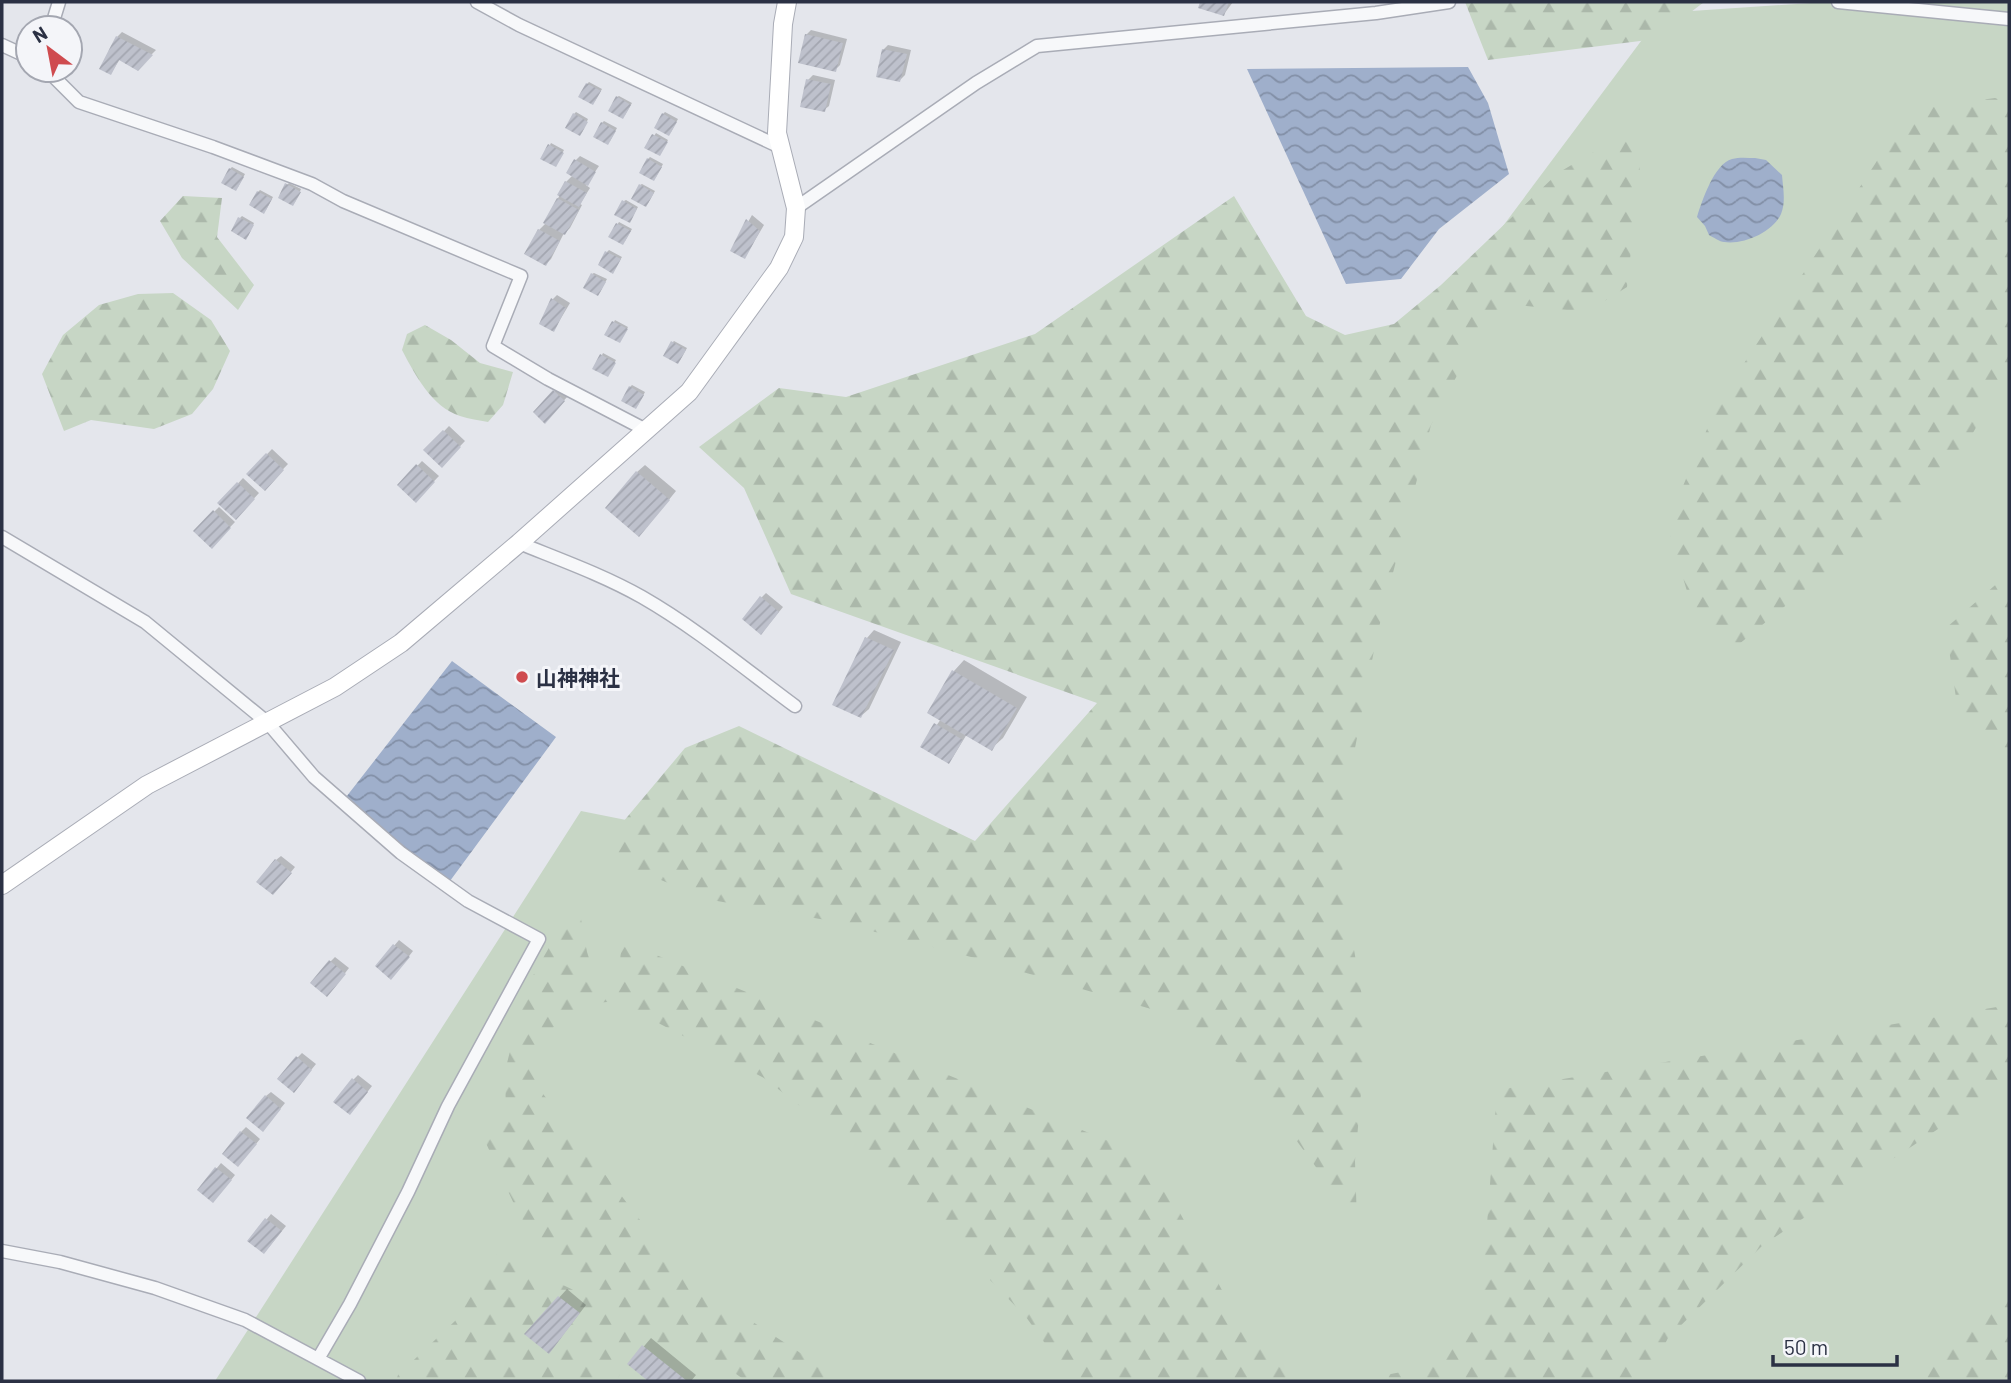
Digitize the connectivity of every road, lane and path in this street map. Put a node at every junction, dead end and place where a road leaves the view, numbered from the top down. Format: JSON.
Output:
{"nodes":[{"id":1,"x":477,"y":2,"type":"edge"},
{"id":2,"x":787,"y":2,"type":"edge"},
{"id":3,"x":1449,"y":2,"type":"edge"},
{"id":4,"x":1838,"y":2,"type":"edge"},
{"id":5,"x":2009,"y":19,"type":"edge"},
{"id":6,"x":61,"y":84,"type":"edge"},
{"id":7,"x":778,"y":146,"type":"junction"},
{"id":8,"x":796,"y":208,"type":"junction"},
{"id":9,"x":646,"y":430,"type":"junction"},
{"id":10,"x":2,"y":537,"type":"edge"},
{"id":11,"x":519,"y":543,"type":"junction"},
{"id":12,"x":795,"y":706,"type":"dead end"},
{"id":13,"x":268,"y":723,"type":"junction"},
{"id":14,"x":2,"y":885,"type":"edge"},
{"id":15,"x":2,"y":1251,"type":"edge"},
{"id":16,"x":318,"y":1359,"type":"junction"},
{"id":17,"x":359,"y":1381,"type":"edge"}],
"edges":[{"from":1,"to":7,"type":"street"},
{"from":2,"to":7,"type":"street"},
{"from":3,"to":8,"type":"street"},
{"from":4,"to":5,"type":"street"},
{"from":6,"to":9,"type":"street"},
{"from":7,"to":8,"type":"street"},
{"from":8,"to":9,"type":"street"},
{"from":9,"to":11,"type":"street"},
{"from":10,"to":13,"type":"street"},
{"from":11,"to":12,"type":"street"},
{"from":11,"to":13,"type":"street"},
{"from":13,"to":14,"type":"street"},
{"from":13,"to":16,"type":"street"},
{"from":15,"to":16,"type":"street"},
{"from":16,"to":17,"type":"street"}]}
